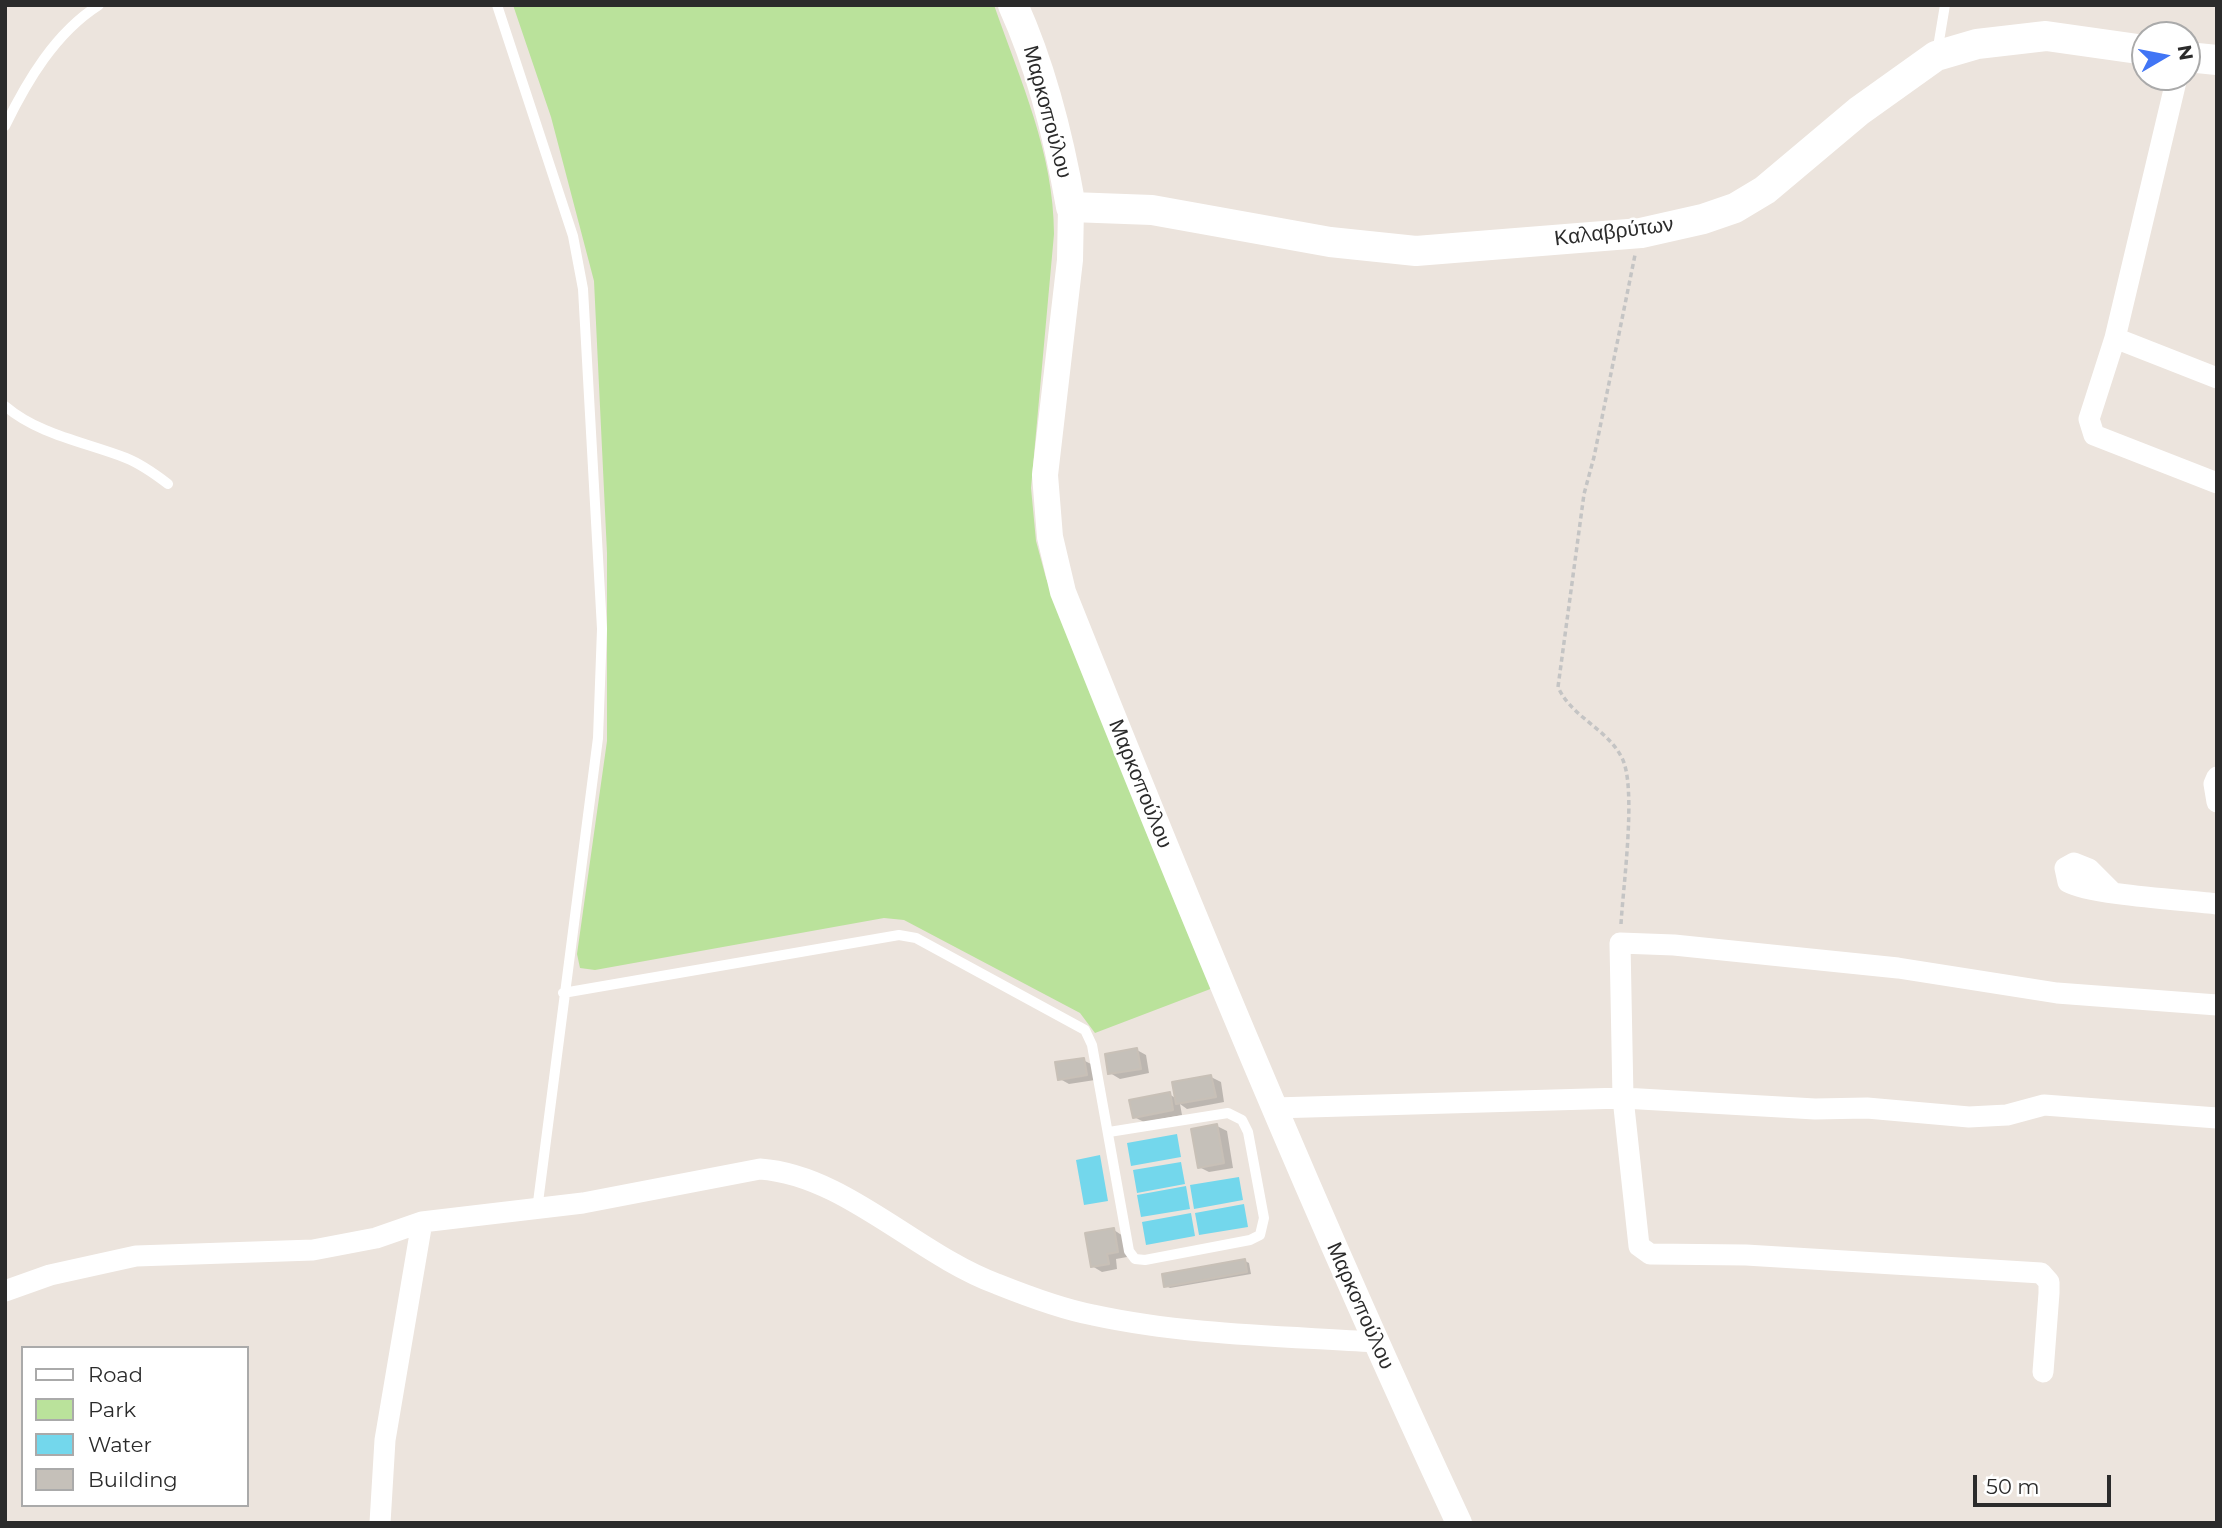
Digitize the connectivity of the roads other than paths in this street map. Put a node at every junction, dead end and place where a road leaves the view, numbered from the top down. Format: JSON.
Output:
{"nodes":[{"id":1,"x":99,"y":5,"type":"edge"},
{"id":2,"x":497,"y":5,"type":"edge"},
{"id":3,"x":1013,"y":5,"type":"edge"},
{"id":4,"x":1945,"y":5,"type":"edge"},
{"id":5,"x":2131,"y":48,"type":"edge"},
{"id":6,"x":1936,"y":56,"type":"junction"},
{"id":7,"x":2174,"y":91,"type":"edge"},
{"id":8,"x":5,"y":126,"type":"edge"},
{"id":9,"x":1071,"y":207,"type":"junction"},
{"id":10,"x":2115,"y":338,"type":"junction"},
{"id":11,"x":2217,"y":378,"type":"edge"},
{"id":12,"x":5,"y":406,"type":"edge"},
{"id":13,"x":2217,"y":483,"type":"edge"},
{"id":14,"x":168,"y":484,"type":"dead end"},
{"id":15,"x":2217,"y":777,"type":"edge"},
{"id":16,"x":2217,"y":802,"type":"edge"},
{"id":17,"x":2111,"y":891,"type":"dead end"},
{"id":18,"x":2217,"y":904,"type":"edge"},
{"id":19,"x":563,"y":993,"type":"junction"},
{"id":20,"x":2217,"y":1005,"type":"edge"},
{"id":21,"x":1623,"y":1098,"type":"junction"},
{"id":22,"x":1275,"y":1108,"type":"junction"},
{"id":23,"x":2217,"y":1118,"type":"edge"},
{"id":24,"x":1109,"y":1132,"type":"junction"},
{"id":25,"x":537,"y":1210,"type":"junction"},
{"id":26,"x":422,"y":1222,"type":"junction"},
{"id":27,"x":5,"y":1291,"type":"edge"},
{"id":28,"x":1374,"y":1342,"type":"junction"},
{"id":29,"x":2043,"y":1372,"type":"dead end"},
{"id":30,"x":380,"y":1523,"type":"edge"},
{"id":31,"x":1459,"y":1523,"type":"edge"}],
"edges":[{"from":1,"to":8,"type":"lane"},
{"from":2,"to":19,"type":"lane"},
{"from":3,"to":9,"type":"main road","name":"Μαρκοπούλου"},
{"from":4,"to":6,"type":"lane"},
{"from":5,"to":6,"type":"main road","name":"Καλαβρύτων"},
{"from":6,"to":9,"type":"main road","name":"Καλαβρύτων"},
{"from":7,"to":10,"type":"street"},
{"from":9,"to":22,"type":"street","name":"Μαρκοπούλου"},
{"from":10,"to":11,"type":"street"},
{"from":10,"to":13,"type":"street"},
{"from":12,"to":14,"type":"lane"},
{"from":15,"to":16,"type":"street"},
{"from":17,"to":18,"type":"street"},
{"from":19,"to":24,"type":"lane"},
{"from":19,"to":25,"type":"lane"},
{"from":20,"to":21,"type":"street"},
{"from":21,"to":22,"type":"street"},
{"from":21,"to":23,"type":"street"},
{"from":21,"to":29,"type":"street"},
{"from":22,"to":28,"type":"street","name":"Μαρκοπούλου"},
{"from":24,"to":24,"type":"lane"},
{"from":25,"to":26,"type":"street"},
{"from":25,"to":28,"type":"street"},
{"from":26,"to":27,"type":"street"},
{"from":26,"to":30,"type":"street"},
{"from":28,"to":31,"type":"street","name":"Μαρκοπούλου"}]}
